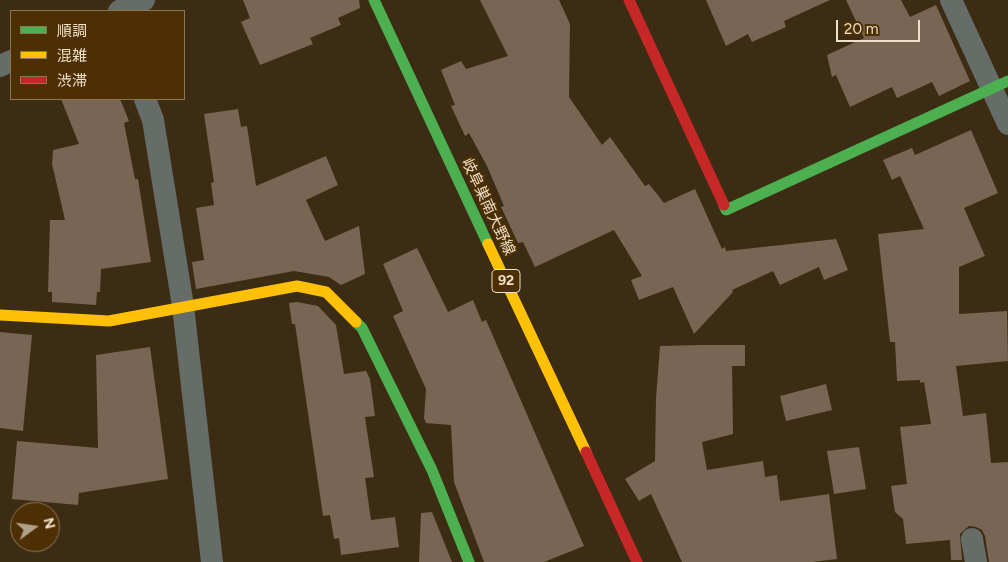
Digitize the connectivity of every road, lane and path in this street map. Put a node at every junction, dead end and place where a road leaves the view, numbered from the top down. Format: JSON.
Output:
{"nodes":[{"id":1,"x":144,"y":0,"type":"edge"},
{"id":2,"x":374,"y":0,"type":"edge"},
{"id":3,"x":629,"y":0,"type":"edge"},
{"id":4,"x":951,"y":0,"type":"edge"},
{"id":5,"x":121,"y":10,"type":"edge"},
{"id":6,"x":1000,"y":85,"type":"edge"},
{"id":7,"x":145,"y":100,"type":"edge"},
{"id":8,"x":1008,"y":124,"type":"edge"},
{"id":9,"x":183,"y":306,"type":"junction"},
{"id":10,"x":0,"y":315,"type":"edge"},
{"id":11,"x":972,"y":539,"type":"dead end"},
{"id":12,"x":212,"y":562,"type":"edge"},
{"id":13,"x":469,"y":562,"type":"edge"},
{"id":14,"x":637,"y":562,"type":"edge"},
{"id":15,"x":976,"y":562,"type":"edge"}],
"edges":[{"from":1,"to":5,"type":"street"},
{"from":2,"to":14,"type":"street","name":"岐阜巣南大野線","number":"92"},
{"from":3,"to":6,"type":"street"},
{"from":4,"to":6,"type":"street"},
{"from":6,"to":8,"type":"street"},
{"from":7,"to":9,"type":"street"},
{"from":9,"to":10,"type":"street"},
{"from":9,"to":12,"type":"street"},
{"from":9,"to":13,"type":"street"},
{"from":11,"to":15,"type":"street"}]}
